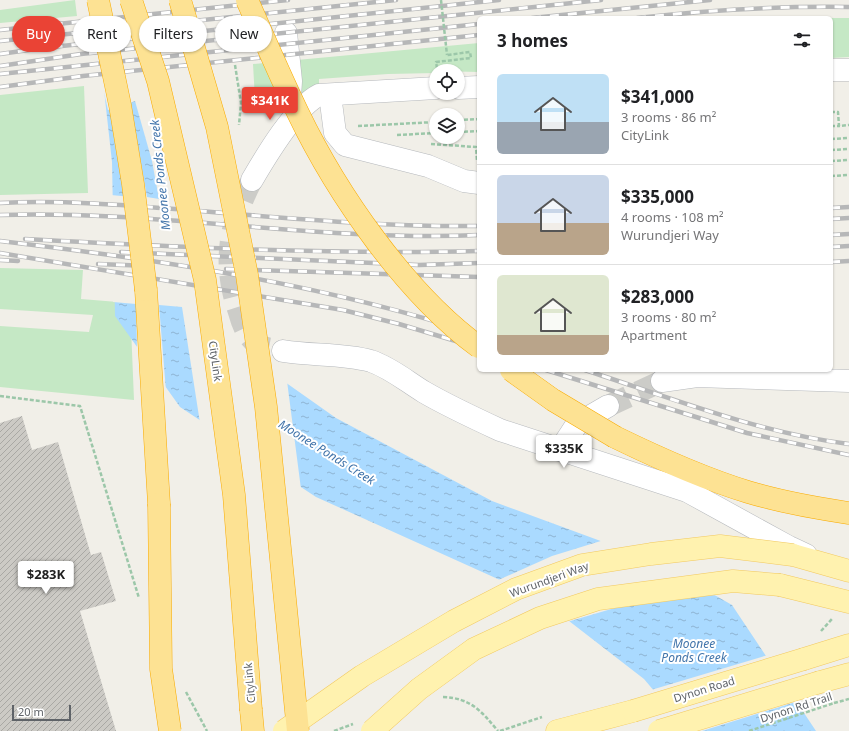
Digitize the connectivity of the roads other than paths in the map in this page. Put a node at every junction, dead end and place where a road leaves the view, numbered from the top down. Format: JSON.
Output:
{"nodes":[{"id":1,"x":98,"y":0,"type":"edge"},
{"id":2,"x":131,"y":0,"type":"edge"},
{"id":3,"x":180,"y":0,"type":"edge"},
{"id":4,"x":247,"y":0,"type":"edge"},
{"id":5,"x":286,"y":33,"type":"dead end"},
{"id":6,"x":833,"y":70,"type":"edge"},
{"id":7,"x":849,"y":70,"type":"edge"},
{"id":8,"x":477,"y":87,"type":"edge"},
{"id":9,"x":429,"y":88,"type":"edge"},
{"id":10,"x":465,"y":88,"type":"edge"},
{"id":11,"x":324,"y":95,"type":"junction"},
{"id":12,"x":286,"y":128,"type":"junction"},
{"id":13,"x":477,"y":174,"type":"edge"},
{"id":14,"x":252,"y":180,"type":"tunnel mouth"},
{"id":15,"x":477,"y":345,"type":"edge"},
{"id":16,"x":283,"y":351,"type":"tunnel mouth"},
{"id":17,"x":514,"y":372,"type":"edge"},
{"id":18,"x":662,"y":381,"type":"tunnel mouth"},
{"id":19,"x":849,"y":381,"type":"edge"},
{"id":20,"x":608,"y":406,"type":"tunnel mouth"},
{"id":21,"x":560,"y":450,"type":"junction"},
{"id":22,"x":847,"y":513,"type":"edge"},
{"id":23,"x":849,"y":562,"type":"edge"},
{"id":24,"x":849,"y":571,"type":"edge"},
{"id":25,"x":849,"y":602,"type":"edge"},
{"id":26,"x":849,"y":645,"type":"edge"},
{"id":27,"x":849,"y":674,"type":"edge"},
{"id":28,"x":295,"y":701,"type":"junction"},
{"id":29,"x":251,"y":724,"type":"edge"},
{"id":30,"x":170,"y":731,"type":"edge"},
{"id":31,"x":284,"y":731,"type":"edge"},
{"id":32,"x":298,"y":731,"type":"edge"},
{"id":33,"x":304,"y":731,"type":"edge"},
{"id":34,"x":372,"y":731,"type":"edge"},
{"id":35,"x":557,"y":731,"type":"edge"},
{"id":36,"x":659,"y":731,"type":"edge"}],
"edges":[{"from":1,"to":30,"type":"highway","bridge":true},
{"from":2,"to":29,"type":"highway","name":"CityLink","bridge":true},
{"from":3,"to":28,"type":"highway","bridge":true},
{"from":4,"to":15,"type":"highway","bridge":true},
{"from":5,"to":12,"type":"street"},
{"from":6,"to":7,"type":"street"},
{"from":8,"to":10,"type":"street"},
{"from":9,"to":11,"type":"street"},
{"from":11,"to":12,"type":"street"},
{"from":11,"to":13,"type":"street"},
{"from":12,"to":14,"type":"street"},
{"from":16,"to":21,"type":"street"},
{"from":17,"to":22,"type":"highway","bridge":true},
{"from":18,"to":19,"type":"street"},
{"from":20,"to":21,"type":"street"},
{"from":21,"to":23,"type":"street"},
{"from":24,"to":31,"type":"main road","name":"Wurundjeri Way","bridge":true},
{"from":25,"to":34,"type":"main road","bridge":true},
{"from":26,"to":35,"type":"main road","name":"Dynon Road","bridge":true},
{"from":27,"to":36,"type":"main road","bridge":true},
{"from":28,"to":32,"type":"highway","bridge":true},
{"from":28,"to":33,"type":"highway","bridge":true}]}
